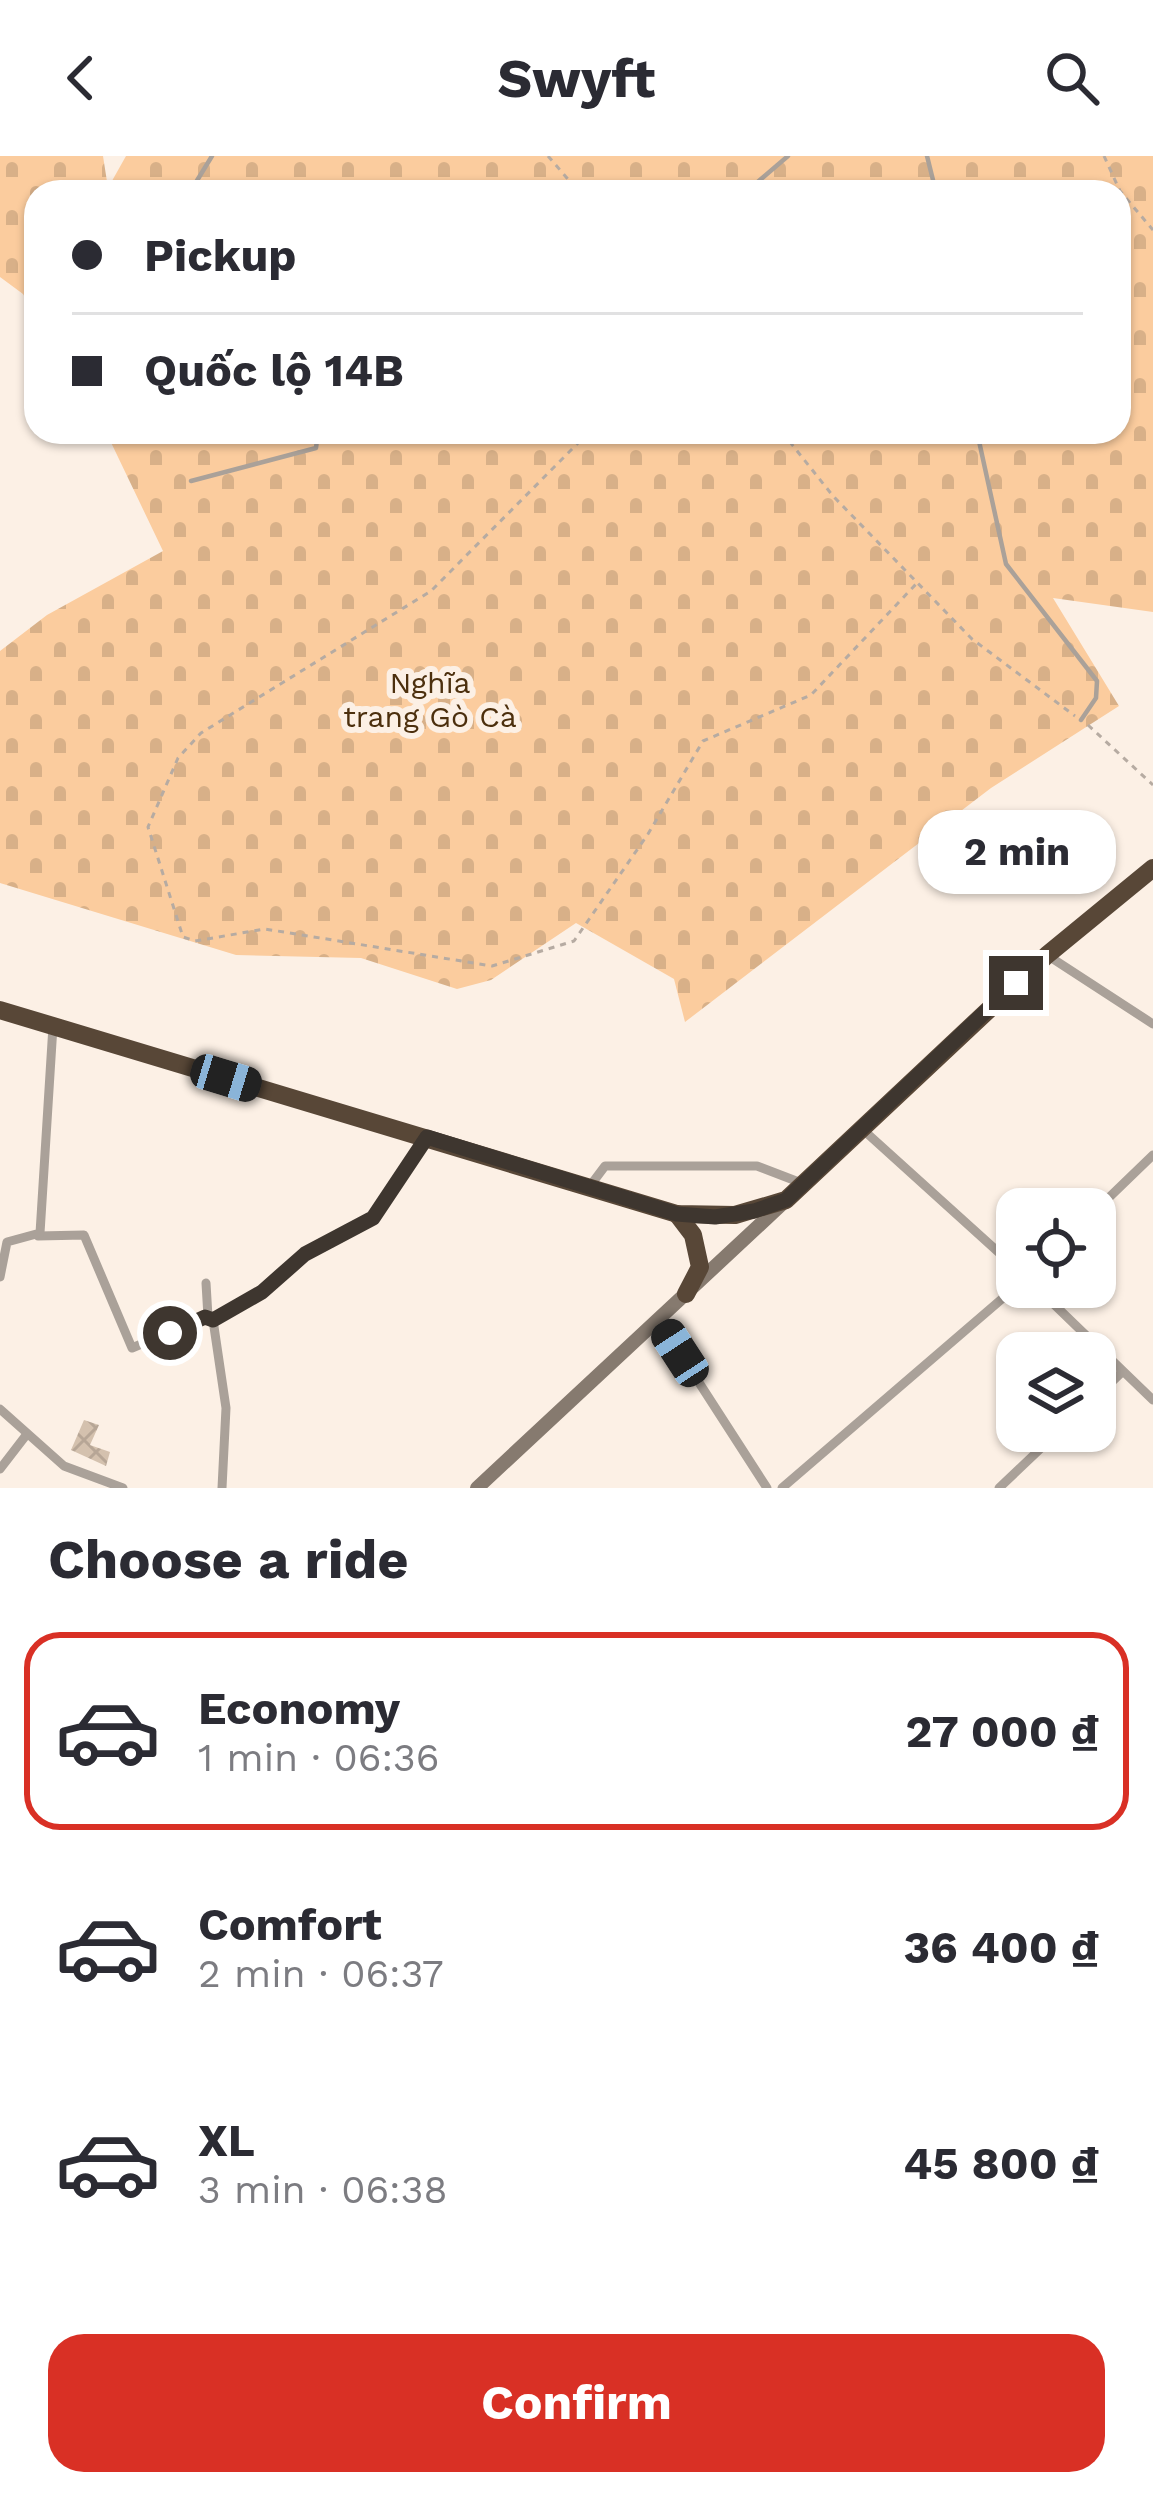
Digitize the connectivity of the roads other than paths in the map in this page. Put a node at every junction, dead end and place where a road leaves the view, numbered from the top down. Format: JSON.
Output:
{"nodes":[{"id":1,"x":788,"y":156,"type":"edge"},
{"id":2,"x":760,"y":180,"type":"edge"},
{"id":3,"x":316,"y":444,"type":"edge"},
{"id":4,"x":980,"y":444,"type":"edge"},
{"id":5,"x":190,"y":481,"type":"dead end"},
{"id":6,"x":1081,"y":720,"type":"road end"},
{"id":7,"x":1153,"y":868,"type":"edge"},
{"id":8,"x":1047,"y":955,"type":"junction"},
{"id":9,"x":0,"y":1010,"type":"edge"},
{"id":10,"x":1153,"y":1024,"type":"edge"},
{"id":11,"x":53,"y":1026,"type":"junction"},
{"id":12,"x":860,"y":1127,"type":"junction"},
{"id":13,"x":427,"y":1137,"type":"junction"},
{"id":14,"x":1153,"y":1155,"type":"edge"},
{"id":15,"x":804,"y":1184,"type":"junction"},
{"id":16,"x":589,"y":1189,"type":"junction"},
{"id":17,"x":1116,"y":1191,"type":"edge"},
{"id":18,"x":786,"y":1200,"type":"junction"},
{"id":19,"x":677,"y":1214,"type":"junction"},
{"id":20,"x":38,"y":1236,"type":"junction"},
{"id":21,"x":996,"y":1250,"type":"edge"},
{"id":22,"x":0,"y":1277,"type":"edge"},
{"id":23,"x":206,"y":1283,"type":"dead end"},
{"id":24,"x":686,"y":1294,"type":"junction"},
{"id":25,"x":996,"y":1304,"type":"edge"},
{"id":26,"x":1057,"y":1308,"type":"edge"},
{"id":27,"x":211,"y":1318,"type":"junction"},
{"id":28,"x":658,"y":1319,"type":"junction"},
{"id":29,"x":1122,"y":1372,"type":"junction"},
{"id":30,"x":1116,"y":1378,"type":"edge"},
{"id":31,"x":1153,"y":1400,"type":"edge"},
{"id":32,"x":0,"y":1409,"type":"edge"},
{"id":33,"x":27,"y":1434,"type":"junction"},
{"id":34,"x":1037,"y":1452,"type":"edge"},
{"id":35,"x":0,"y":1468,"type":"edge"},
{"id":36,"x":124,"y":1488,"type":"edge"},
{"id":37,"x":222,"y":1488,"type":"edge"},
{"id":38,"x":477,"y":1488,"type":"edge"},
{"id":39,"x":767,"y":1488,"type":"edge"},
{"id":40,"x":782,"y":1488,"type":"edge"},
{"id":41,"x":999,"y":1488,"type":"edge"}],
"edges":[{"from":1,"to":2,"type":"lane"},
{"from":3,"to":5,"type":"lane"},
{"from":4,"to":6,"type":"lane"},
{"from":7,"to":8,"type":"highway"},
{"from":8,"to":10,"type":"street"},
{"from":8,"to":12,"type":"highway"},
{"from":9,"to":11,"type":"highway"},
{"from":11,"to":13,"type":"highway"},
{"from":11,"to":20,"type":"street"},
{"from":12,"to":15,"type":"highway"},
{"from":12,"to":21,"type":"street"},
{"from":13,"to":16,"type":"highway"},
{"from":13,"to":27,"type":"street"},
{"from":14,"to":17,"type":"street"},
{"from":15,"to":16,"type":"street"},
{"from":15,"to":18,"type":"highway"},
{"from":16,"to":19,"type":"highway"},
{"from":18,"to":19,"type":"highway"},
{"from":18,"to":24,"type":"main road"},
{"from":19,"to":24,"type":"highway"},
{"from":20,"to":22,"type":"street"},
{"from":20,"to":27,"type":"street"},
{"from":23,"to":27,"type":"street"},
{"from":24,"to":28,"type":"main road"},
{"from":25,"to":40,"type":"street"},
{"from":26,"to":29,"type":"street"},
{"from":27,"to":37,"type":"street"},
{"from":28,"to":38,"type":"main road"},
{"from":28,"to":39,"type":"street"},
{"from":29,"to":30,"type":"street"},
{"from":29,"to":31,"type":"street"},
{"from":32,"to":33,"type":"street"},
{"from":33,"to":35,"type":"street"},
{"from":33,"to":36,"type":"street"},
{"from":34,"to":41,"type":"street"}]}
